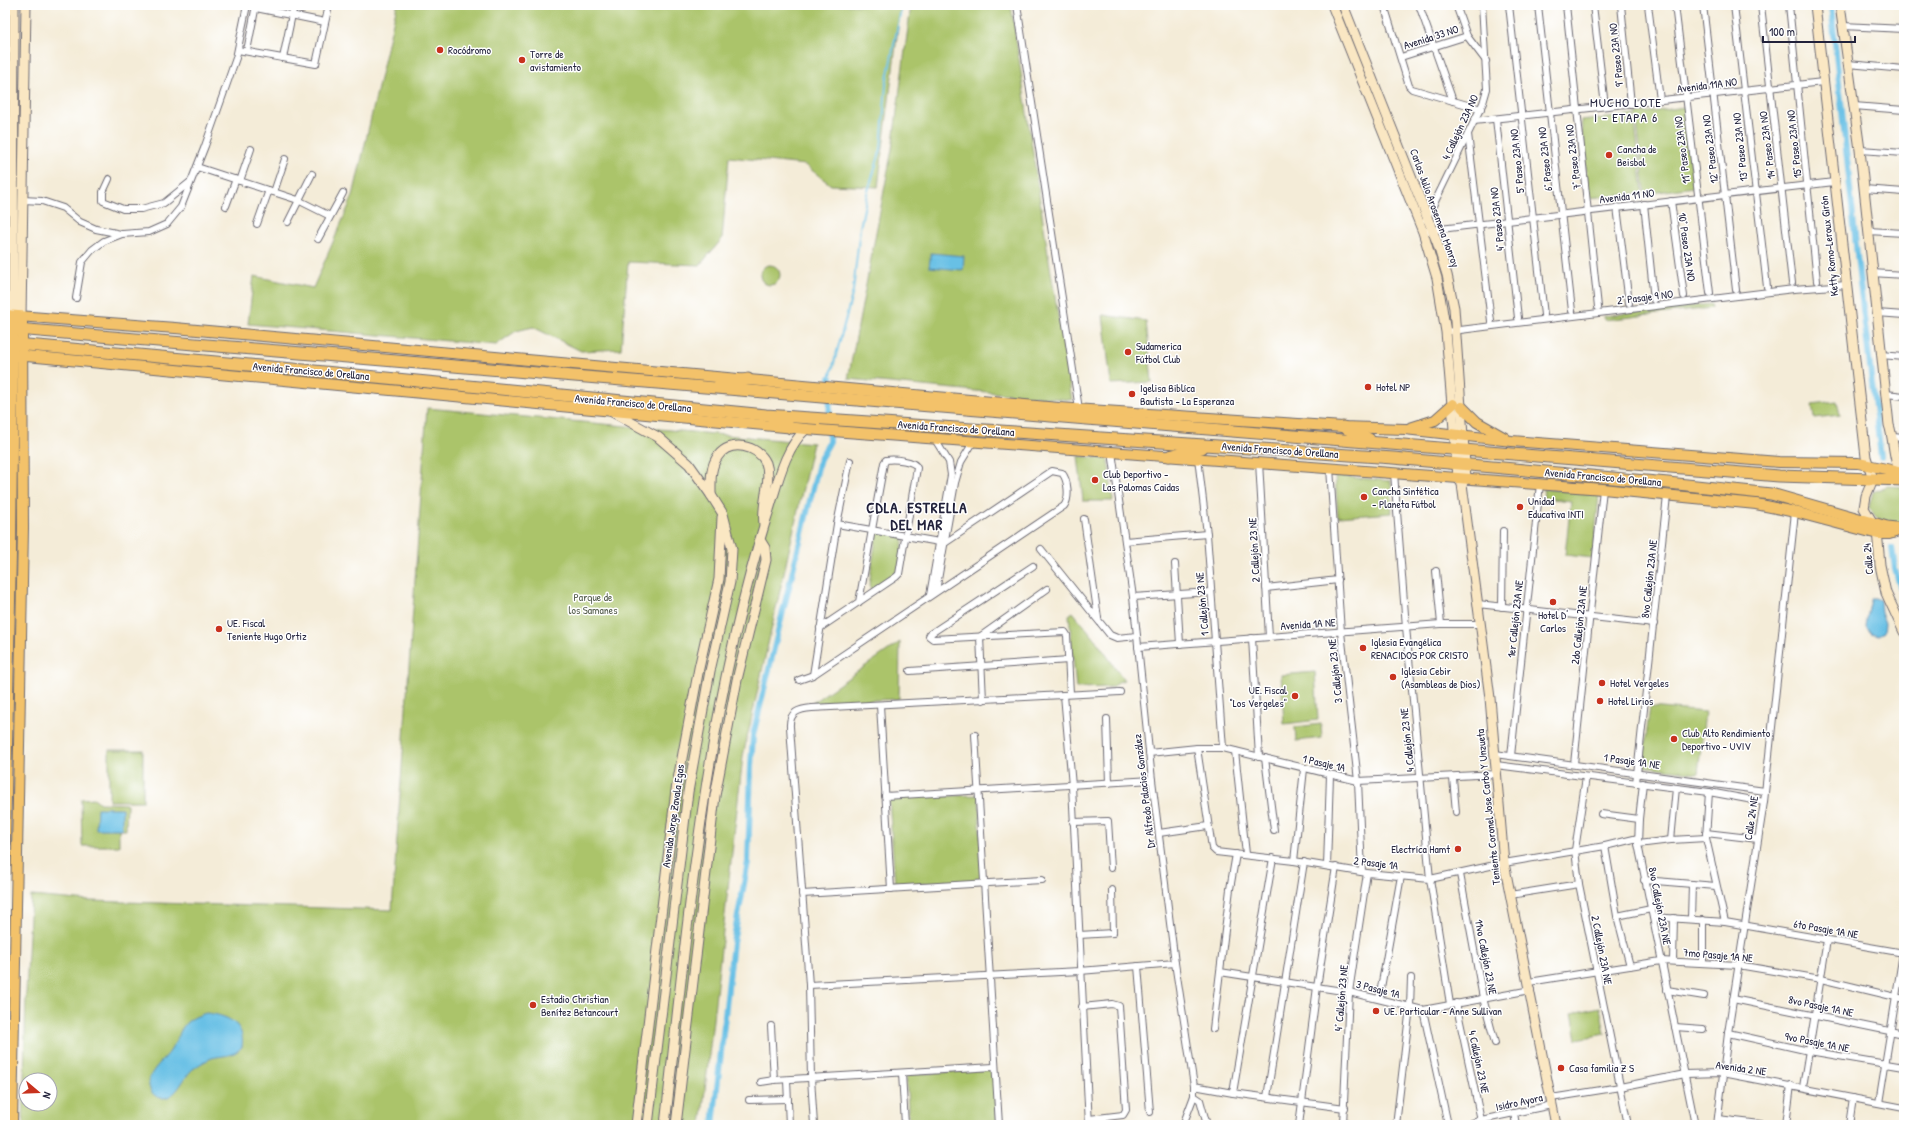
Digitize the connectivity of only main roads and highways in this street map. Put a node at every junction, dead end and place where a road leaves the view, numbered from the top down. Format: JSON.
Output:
{"nodes":[{"id":1,"x":14,"y":5,"type":"edge"},
{"id":2,"x":26,"y":5,"type":"edge"},
{"id":3,"x":1332,"y":5,"type":"edge"},
{"id":4,"x":1343,"y":5,"type":"edge"},
{"id":5,"x":1815,"y":5,"type":"edge"},
{"id":6,"x":1840,"y":5,"type":"edge"},
{"id":7,"x":9,"y":50,"type":"edge"},
{"id":8,"x":9,"y":200,"type":"edge"},
{"id":9,"x":1423,"y":221,"type":"junction"},
{"id":10,"x":13,"y":316,"type":"edge"},
{"id":11,"x":13,"y":328,"type":"edge"},
{"id":12,"x":13,"y":349,"type":"edge"},
{"id":13,"x":748,"y":379,"type":"junction"},
{"id":14,"x":706,"y":387,"type":"junction"},
{"id":15,"x":821,"y":391,"type":"junction"},
{"id":16,"x":846,"y":394,"type":"junction"},
{"id":17,"x":1457,"y":405,"type":"junction"},
{"id":18,"x":609,"y":411,"type":"junction"},
{"id":19,"x":766,"y":415,"type":"junction"},
{"id":20,"x":843,"y":426,"type":"junction"},
{"id":21,"x":1343,"y":427,"type":"junction"},
{"id":22,"x":791,"y":428,"type":"junction"},
{"id":23,"x":1405,"y":429,"type":"junction"},
{"id":24,"x":811,"y":430,"type":"junction"},
{"id":25,"x":1460,"y":435,"type":"junction"},
{"id":26,"x":1512,"y":441,"type":"junction"},
{"id":27,"x":1381,"y":443,"type":"junction"},
{"id":28,"x":1215,"y":446,"type":"junction"},
{"id":29,"x":1460,"y":450,"type":"junction"},
{"id":30,"x":1169,"y":456,"type":"junction"},
{"id":31,"x":1461,"y":464,"type":"junction"},
{"id":32,"x":1868,"y":465,"type":"junction"},
{"id":33,"x":1903,"y":476,"type":"edge"},
{"id":34,"x":1462,"y":480,"type":"junction"},
{"id":35,"x":1873,"y":481,"type":"junction"},
{"id":36,"x":711,"y":494,"type":"junction"},
{"id":37,"x":723,"y":514,"type":"junction"},
{"id":38,"x":764,"y":527,"type":"junction"},
{"id":39,"x":1876,"y":529,"type":"junction"},
{"id":40,"x":1904,"y":529,"type":"edge"},
{"id":41,"x":760,"y":540,"type":"junction"},
{"id":42,"x":8,"y":553,"type":"edge"},
{"id":43,"x":1904,"y":632,"type":"edge"},
{"id":44,"x":6,"y":785,"type":"edge"},
{"id":45,"x":5,"y":843,"type":"edge"},
{"id":46,"x":682,"y":1074,"type":"junction"},
{"id":47,"x":642,"y":1075,"type":"junction"},
{"id":48,"x":12,"y":1125,"type":"edge"},
{"id":49,"x":636,"y":1125,"type":"edge"},
{"id":50,"x":647,"y":1125,"type":"edge"},
{"id":51,"x":666,"y":1125,"type":"edge"},
{"id":52,"x":676,"y":1125,"type":"edge"},
{"id":53,"x":1556,"y":1125,"type":"edge"}],
"edges":[{"from":1,"to":7,"type":"main road"},
{"from":2,"to":10,"type":"main road"},
{"from":3,"to":9,"type":"main road","name":"Carlos Julio Arosemena Monroy"},
{"from":4,"to":9,"type":"main road","name":"Carlos Julio Arosemena Monroy"},
{"from":5,"to":32,"type":"main road","name":"Ketty Romo-Leroux Girón"},
{"from":6,"to":33,"type":"main road"},
{"from":7,"to":8,"type":"main road"},
{"from":8,"to":10,"type":"main road"},
{"from":9,"to":17,"type":"main road","name":"Carlos Julio Arosemena Monroy"},
{"from":10,"to":11,"type":"main road"},
{"from":10,"to":13,"type":"main road","name":"Avenida Francisco de Orellana"},
{"from":11,"to":12,"type":"main road"},
{"from":11,"to":14,"type":"highway","name":"Avenida Francisco de Orellana"},
{"from":12,"to":18,"type":"main road","name":"Avenida Francisco de Orellana"},
{"from":12,"to":19,"type":"highway","name":"Avenida Francisco de Orellana"},
{"from":12,"to":42,"type":"main road"},
{"from":12,"to":48,"type":"main road"},
{"from":13,"to":14,"type":"highway"},
{"from":13,"to":15,"type":"main road","name":"Avenida Francisco de Orellana"},
{"from":14,"to":15,"type":"highway","name":"Avenida Francisco de Orellana"},
{"from":15,"to":16,"type":"highway","name":"Avenida Francisco de Orellana"},
{"from":16,"to":21,"type":"main road","name":"Avenida Francisco de Orellana"},
{"from":16,"to":27,"type":"highway","name":"Avenida Francisco de Orellana"},
{"from":17,"to":23,"type":"main road"},
{"from":17,"to":25,"type":"main road","name":"Carlos Julio Arosemena Monroy"},
{"from":17,"to":26,"type":"main road"},
{"from":18,"to":22,"type":"main road","name":"Avenida Francisco de Orellana"},
{"from":18,"to":36,"type":"main road","name":"Avenida Jorge Zavala Egas"},
{"from":19,"to":20,"type":"highway","name":"Avenida Francisco de Orellana"},
{"from":19,"to":22,"type":"highway"},
{"from":20,"to":24,"type":"main road","name":"Avenida Francisco de Orellana"},
{"from":20,"to":28,"type":"highway","name":"Avenida Francisco de Orellana"},
{"from":20,"to":30,"type":"main road","name":"Avenida Francisco de Orellana"},
{"from":21,"to":23,"type":"main road","name":"Avenida Francisco de Orellana"},
{"from":21,"to":27,"type":"highway"},
{"from":22,"to":24,"type":"main road","name":"Avenida Francisco de Orellana"},
{"from":23,"to":25,"type":"main road","name":"Avenida Francisco de Orellana"},
{"from":24,"to":38,"type":"main road"},
{"from":25,"to":26,"type":"main road","name":"Avenida Francisco de Orellana"},
{"from":25,"to":29,"type":"main road","name":"Carlos Julio Arosemena Monroy"},
{"from":26,"to":32,"type":"main road","name":"Avenida Francisco de Orellana"},
{"from":27,"to":29,"type":"highway","name":"Avenida Francisco de Orellana"},
{"from":28,"to":30,"type":"highway"},
{"from":28,"to":31,"type":"highway","name":"Avenida Francisco de Orellana"},
{"from":29,"to":31,"type":"main road","name":"Carlos Julio Arosemena Monroy"},
{"from":29,"to":35,"type":"highway","name":"Avenida Francisco de Orellana"},
{"from":30,"to":34,"type":"main road","name":"Avenida Francisco de Orellana"},
{"from":31,"to":34,"type":"main road","name":"Carlos Julio Arosemena Monroy"},
{"from":31,"to":39,"type":"highway","name":"Avenida Francisco de Orellana"},
{"from":32,"to":33,"type":"main road","name":"Avenida Francisco de Orellana"},
{"from":32,"to":35,"type":"main road","name":"Ketty Romo-Leroux Girón"},
{"from":33,"to":35,"type":"highway","name":"Avenida Francisco de Orellana"},
{"from":34,"to":39,"type":"main road","name":"Avenida Francisco de Orellana"},
{"from":34,"to":53,"type":"main road","name":"Teniente Coronel Jose Carbo Y Unzueta"},
{"from":35,"to":39,"type":"main road","name":"Calle 24"},
{"from":36,"to":37,"type":"main road","name":"Avenida Jorge Zavala Egas"},
{"from":36,"to":38,"type":"main road"},
{"from":37,"to":47,"type":"main road","name":"Avenida Jorge Zavala Egas"},
{"from":37,"to":50,"type":"main road","name":"Avenida Jorge Zavala Egas"},
{"from":38,"to":41,"type":"main road"},
{"from":39,"to":40,"type":"highway","name":"Avenida Francisco de Orellana"},
{"from":39,"to":43,"type":"main road","name":"Calle 24"},
{"from":41,"to":46,"type":"main road"},
{"from":41,"to":51,"type":"main road"},
{"from":42,"to":44,"type":"main road"},
{"from":44,"to":45,"type":"main road"},
{"from":46,"to":51,"type":"main road"},
{"from":46,"to":52,"type":"main road"},
{"from":47,"to":49,"type":"main road","name":"Avenida Jorge Zavala Egas"},
{"from":47,"to":50,"type":"main road"}]}
